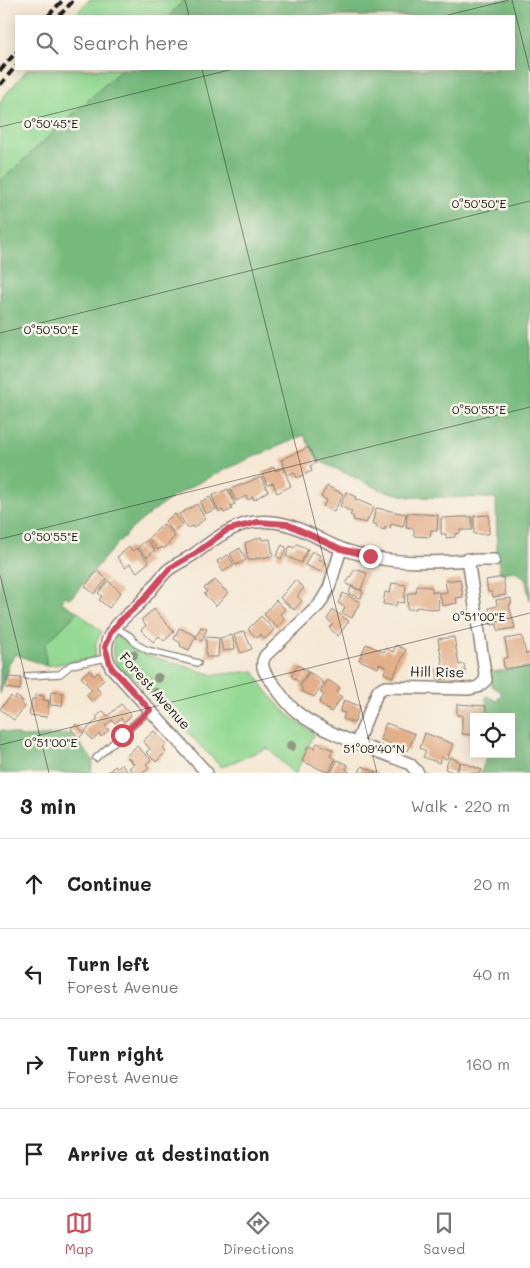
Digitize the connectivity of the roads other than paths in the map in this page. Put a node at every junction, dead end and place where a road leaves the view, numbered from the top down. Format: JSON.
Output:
{"nodes":[{"id":1,"x":341,"y":549,"type":"junction"},
{"id":2,"x":468,"y":560,"type":"junction"},
{"id":3,"x":494,"y":560,"type":"dead end"},
{"id":4,"x":115,"y":627,"type":"junction"},
{"id":5,"x":107,"y":658,"type":"junction"},
{"id":6,"x":198,"y":663,"type":"dead end"},
{"id":7,"x":27,"y":676,"type":"dead end"},
{"id":8,"x":150,"y":710,"type":"junction"},
{"id":9,"x":357,"y":742,"type":"junction"},
{"id":10,"x":96,"y":758,"type":"dead end"},
{"id":11,"x":207,"y":773,"type":"edge"},
{"id":12,"x":418,"y":773,"type":"edge"}],
"edges":[{"from":1,"to":2,"type":"street","name":"Forest Avenue"},
{"from":1,"to":4,"type":"street","name":"Forest Avenue"},
{"from":1,"to":9,"type":"street"},
{"from":2,"to":3,"type":"street","name":"Forest Avenue"},
{"from":2,"to":9,"type":"street","name":"Hill Rise"},
{"from":4,"to":5,"type":"street","name":"Forest Avenue"},
{"from":4,"to":6,"type":"lane"},
{"from":5,"to":7,"type":"lane"},
{"from":5,"to":8,"type":"street","name":"Forest Avenue"},
{"from":8,"to":10,"type":"lane"},
{"from":8,"to":11,"type":"street","name":"Forest Avenue"},
{"from":9,"to":12,"type":"street"}]}
